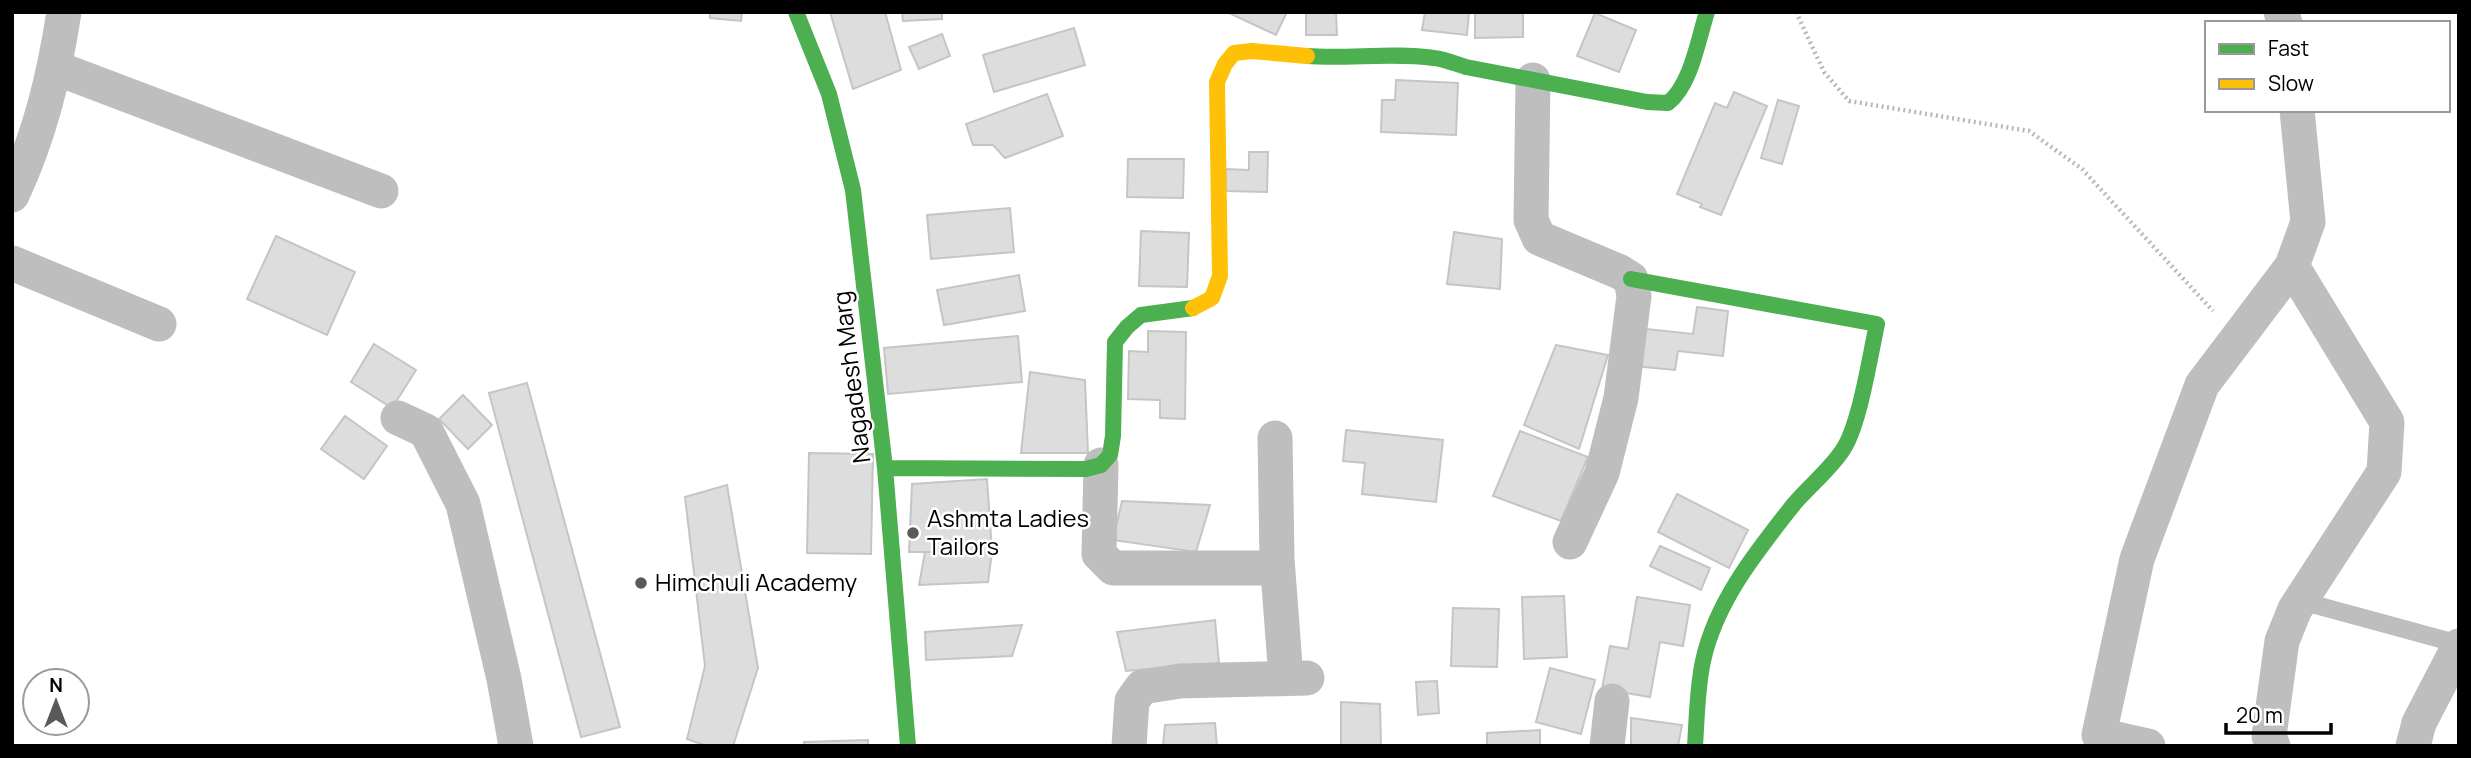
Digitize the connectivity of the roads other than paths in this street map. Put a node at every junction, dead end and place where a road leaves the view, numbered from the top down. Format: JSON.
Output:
{"nodes":[{"id":1,"x":64,"y":12,"type":"edge"},
{"id":2,"x":796,"y":12,"type":"edge"},
{"id":3,"x":1707,"y":12,"type":"edge"},
{"id":4,"x":55,"y":68,"type":"junction"},
{"id":5,"x":1533,"y":80,"type":"junction"},
{"id":6,"x":2297,"y":112,"type":"edge"},
{"id":7,"x":381,"y":191,"type":"dead end"},
{"id":8,"x":12,"y":195,"type":"edge"},
{"id":9,"x":12,"y":263,"type":"edge"},
{"id":10,"x":2292,"y":266,"type":"junction"},
{"id":11,"x":1630,"y":279,"type":"junction"},
{"id":12,"x":159,"y":324,"type":"dead end"},
{"id":13,"x":398,"y":418,"type":"dead end"},
{"id":14,"x":1275,"y":438,"type":"dead end"},
{"id":15,"x":1101,"y":465,"type":"junction"},
{"id":16,"x":886,"y":468,"type":"junction"},
{"id":17,"x":1570,"y":542,"type":"dead end"},
{"id":18,"x":1277,"y":568,"type":"junction"},
{"id":19,"x":2301,"y":601,"type":"junction"},
{"id":20,"x":2459,"y":645,"type":"edge"},
{"id":21,"x":1612,"y":701,"type":"dead end"},
{"id":22,"x":516,"y":746,"type":"edge"},
{"id":23,"x":908,"y":746,"type":"edge"},
{"id":24,"x":1129,"y":746,"type":"edge"},
{"id":25,"x":1606,"y":746,"type":"edge"},
{"id":26,"x":1695,"y":746,"type":"edge"},
{"id":27,"x":2148,"y":746,"type":"edge"},
{"id":28,"x":2273,"y":746,"type":"edge"},
{"id":29,"x":2413,"y":746,"type":"edge"}],
"edges":[{"from":1,"to":4,"type":"street"},
{"from":2,"to":16,"type":"street","name":"Nagadesh Marg"},
{"from":3,"to":5,"type":"street"},
{"from":4,"to":7,"type":"street"},
{"from":4,"to":8,"type":"street"},
{"from":5,"to":11,"type":"street"},
{"from":5,"to":15,"type":"street"},
{"from":6,"to":10,"type":"street"},
{"from":9,"to":12,"type":"street"},
{"from":10,"to":19,"type":"street"},
{"from":10,"to":27,"type":"street"},
{"from":11,"to":17,"type":"street"},
{"from":11,"to":26,"type":"street"},
{"from":13,"to":22,"type":"street"},
{"from":14,"to":18,"type":"street"},
{"from":15,"to":16,"type":"street"},
{"from":15,"to":18,"type":"street"},
{"from":16,"to":23,"type":"street","name":"Nagadesh Marg"},
{"from":18,"to":24,"type":"street"},
{"from":19,"to":20,"type":"lane"},
{"from":19,"to":28,"type":"street"},
{"from":20,"to":29,"type":"street"},
{"from":21,"to":25,"type":"street"}]}
